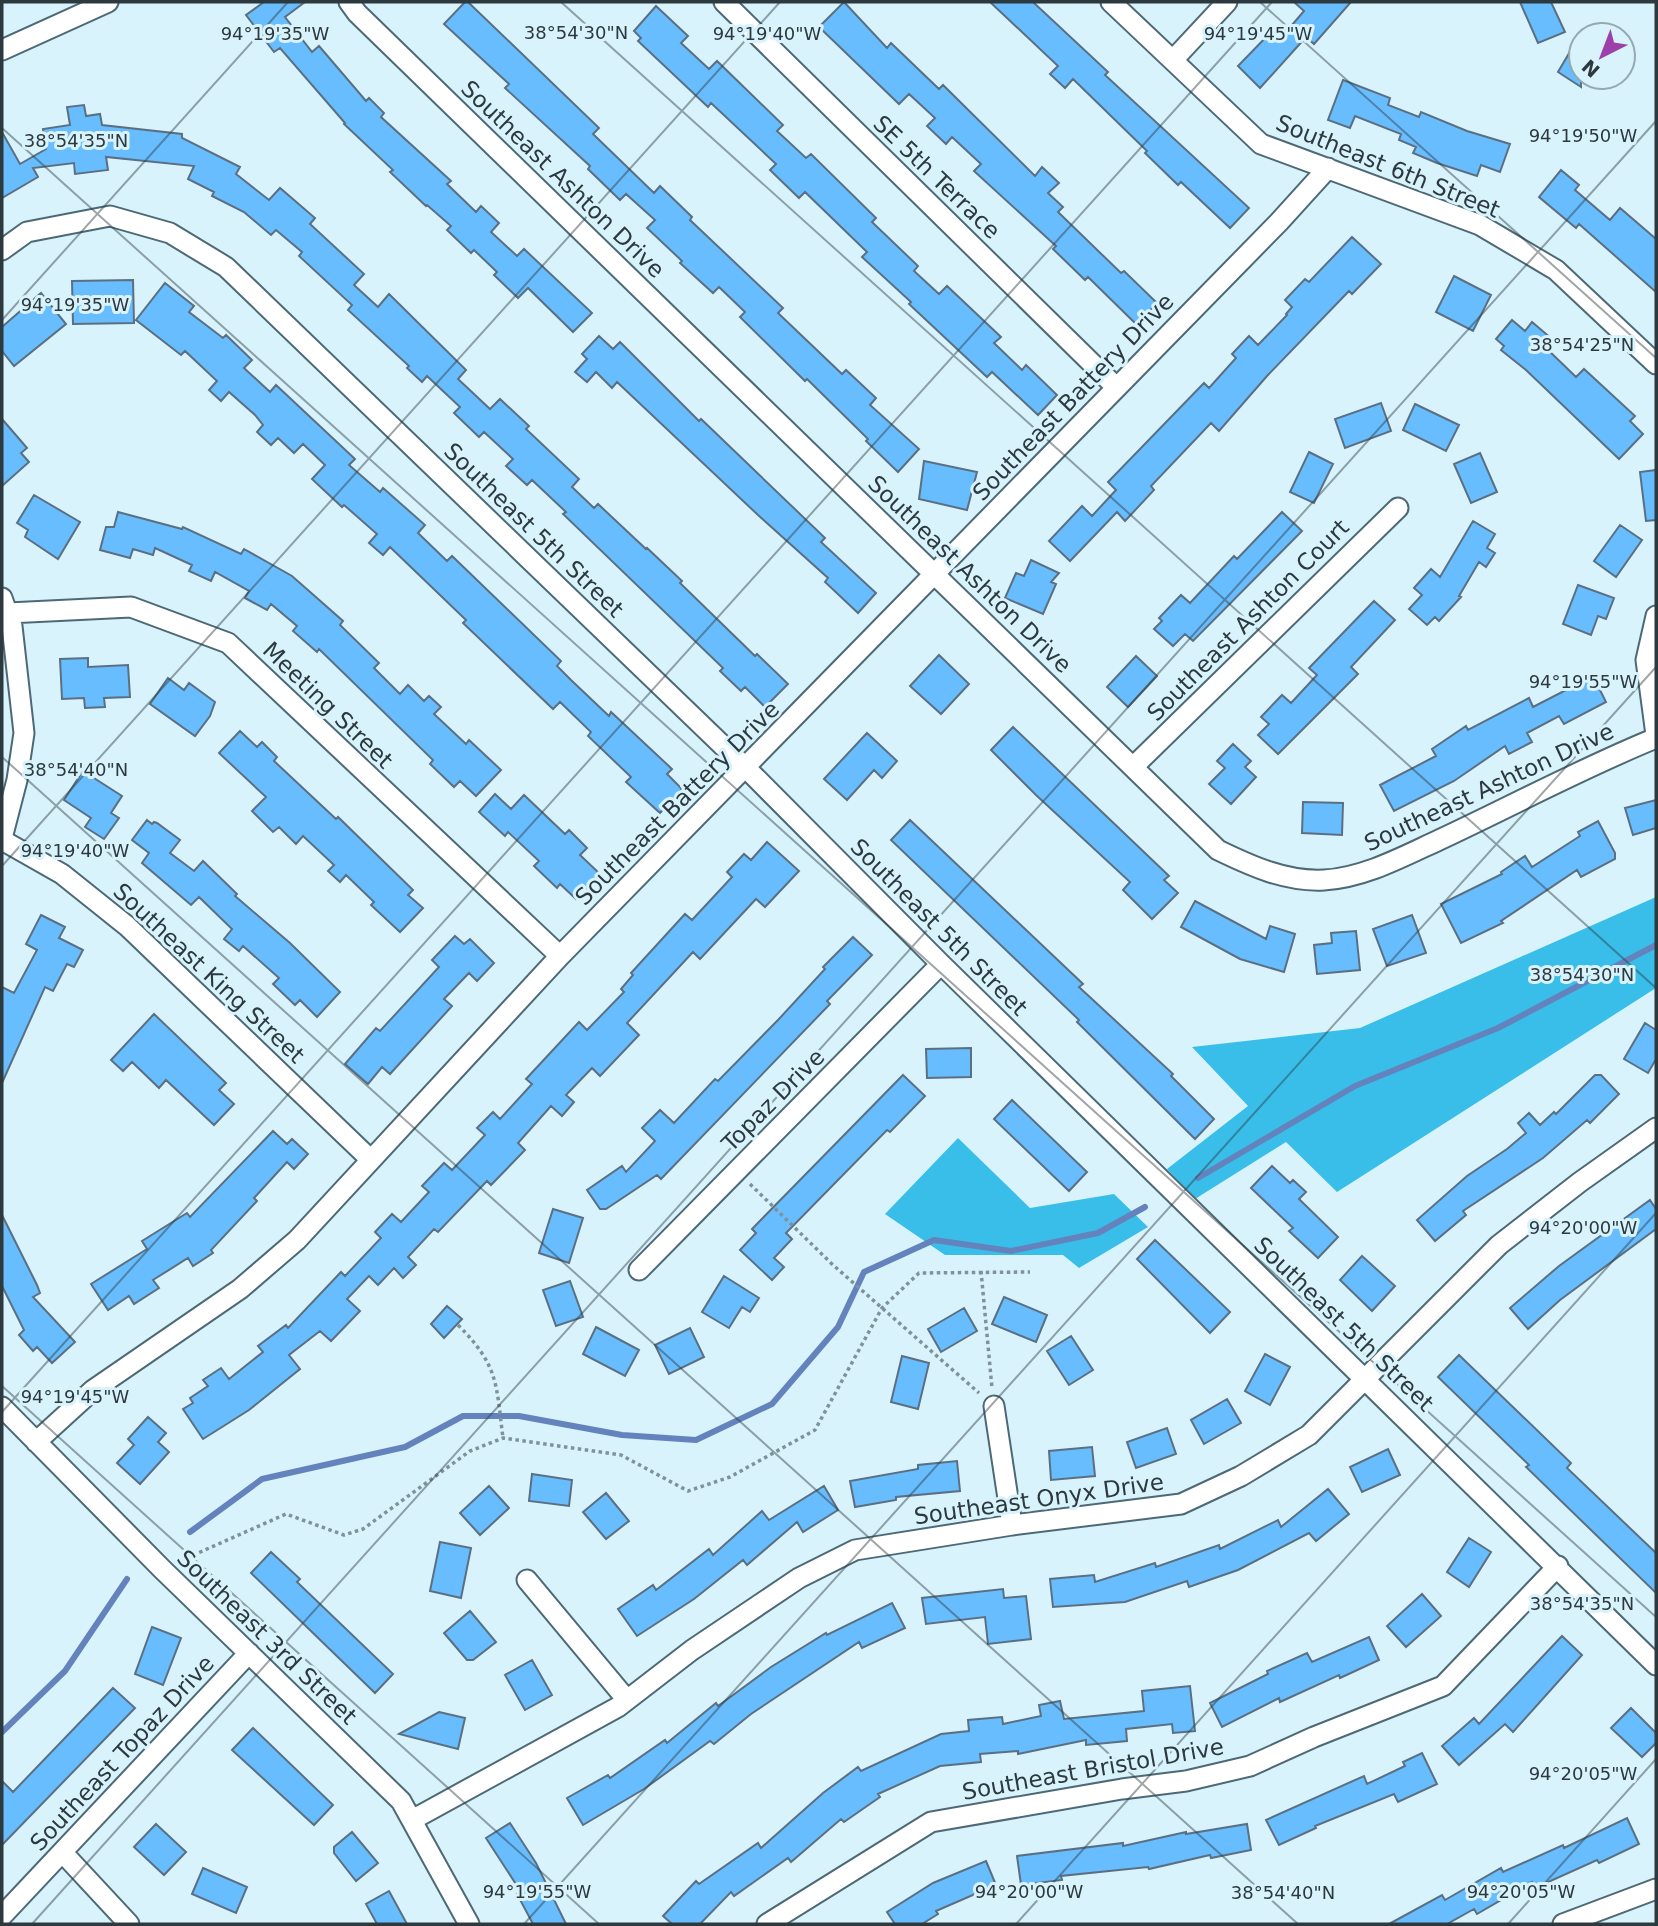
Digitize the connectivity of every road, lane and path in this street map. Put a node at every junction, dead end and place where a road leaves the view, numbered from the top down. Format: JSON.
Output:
{"nodes":[{"id":1,"x":108,"y":2,"type":"edge"},
{"id":2,"x":349,"y":2,"type":"edge"},
{"id":3,"x":723,"y":2,"type":"edge"},
{"id":4,"x":1111,"y":2,"type":"edge"},
{"id":5,"x":1227,"y":2,"type":"edge"},
{"id":6,"x":2,"y":50,"type":"edge"},
{"id":7,"x":1172,"y":60,"type":"junction"},
{"id":8,"x":1328,"y":168,"type":"junction"},
{"id":9,"x":2,"y":250,"type":"edge"},
{"id":10,"x":1656,"y":364,"type":"edge"},
{"id":11,"x":1116,"y":387,"type":"junction"},
{"id":12,"x":1398,"y":508,"type":"dead end"},
{"id":13,"x":935,"y":575,"type":"junction"},
{"id":14,"x":5,"y":606,"type":"edge"},
{"id":15,"x":1656,"y":616,"type":"edge"},
{"id":16,"x":1656,"y":736,"type":"edge"},
{"id":17,"x":1133,"y":767,"type":"junction"},
{"id":18,"x":746,"y":768,"type":"junction"},
{"id":19,"x":2,"y":839,"type":"edge"},
{"id":20,"x":560,"y":957,"type":"junction"},
{"id":21,"x":941,"y":964,"type":"junction"},
{"id":22,"x":1656,"y":1128,"type":"edge"},
{"id":23,"x":370,"y":1159,"type":"junction"},
{"id":24,"x":737,"y":1171,"type":"junction"},
{"id":25,"x":639,"y":1270,"type":"dead end"},
{"id":26,"x":981,"y":1271,"type":"junction"},
{"id":27,"x":1030,"y":1272,"type":"dead end"},
{"id":28,"x":882,"y":1308,"type":"junction"},
{"id":29,"x":458,"y":1325,"type":"dead end"},
{"id":30,"x":1365,"y":1379,"type":"junction"},
{"id":31,"x":994,"y":1406,"type":"junction"},
{"id":32,"x":2,"y":1407,"type":"edge"},
{"id":33,"x":503,"y":1438,"type":"junction"},
{"id":34,"x":36,"y":1441,"type":"junction"},
{"id":35,"x":1012,"y":1525,"type":"junction"},
{"id":36,"x":1558,"y":1566,"type":"junction"},
{"id":37,"x":162,"y":1569,"type":"junction"},
{"id":38,"x":527,"y":1580,"type":"dead end"},
{"id":39,"x":249,"y":1654,"type":"junction"},
{"id":40,"x":1656,"y":1665,"type":"edge"},
{"id":41,"x":627,"y":1700,"type":"junction"},
{"id":42,"x":412,"y":1820,"type":"junction"},
{"id":43,"x":63,"y":1853,"type":"junction"},
{"id":44,"x":1656,"y":1889,"type":"edge"},
{"id":45,"x":2,"y":1916,"type":"edge"},
{"id":46,"x":128,"y":1924,"type":"edge"},
{"id":47,"x":469,"y":1924,"type":"edge"},
{"id":48,"x":767,"y":1924,"type":"edge"},
{"id":49,"x":1563,"y":1924,"type":"edge"}],
"edges":[{"from":1,"to":6,"type":"street"},
{"from":2,"to":13,"type":"street","name":"Southeast Ashton Drive"},
{"from":3,"to":11,"type":"street","name":"SE 5th Terrace"},
{"from":4,"to":7,"type":"street","name":"Southeast 6th Street"},
{"from":5,"to":7,"type":"street"},
{"from":7,"to":8,"type":"street","name":"Southeast 6th Street"},
{"from":8,"to":10,"type":"street","name":"Southeast 6th Street"},
{"from":8,"to":11,"type":"street","name":"Southeast Battery Drive"},
{"from":9,"to":18,"type":"street","name":"Southeast 5th Street"},
{"from":11,"to":13,"type":"street","name":"Southeast Battery Drive"},
{"from":12,"to":17,"type":"street","name":"Southeast Ashton Court"},
{"from":13,"to":17,"type":"street","name":"Southeast Ashton Drive"},
{"from":13,"to":18,"type":"street","name":"Southeast Battery Drive"},
{"from":14,"to":19,"type":"street"},
{"from":14,"to":20,"type":"street","name":"Meeting Street"},
{"from":15,"to":16,"type":"street"},
{"from":16,"to":17,"type":"street","name":"Southeast Ashton Drive"},
{"from":18,"to":20,"type":"street","name":"Southeast Battery Drive"},
{"from":18,"to":21,"type":"street","name":"Southeast 5th Street"},
{"from":19,"to":23,"type":"street","name":"Southeast King Street"},
{"from":20,"to":23,"type":"street","name":"Southeast Battery Drive"},
{"from":21,"to":24,"type":"street","name":"Topaz Drive"},
{"from":21,"to":30,"type":"street","name":"Southeast 5th Street"},
{"from":22,"to":30,"type":"street","name":"Southeast Onyx Drive"},
{"from":23,"to":34,"type":"street","name":"Southeast Battery Drive"},
{"from":24,"to":25,"type":"street","name":"Topaz Drive"},
{"from":24,"to":28,"type":"path"},
{"from":26,"to":27,"type":"path"},
{"from":26,"to":28,"type":"path"},
{"from":26,"to":31,"type":"path"},
{"from":28,"to":31,"type":"path"},
{"from":28,"to":33,"type":"path"},
{"from":29,"to":33,"type":"path"},
{"from":30,"to":35,"type":"street","name":"Southeast Onyx Drive"},
{"from":30,"to":36,"type":"street","name":"Southeast 5th Street"},
{"from":31,"to":35,"type":"street"},
{"from":32,"to":34,"type":"street","name":"Southeast 3rd Street"},
{"from":33,"to":37,"type":"path"},
{"from":34,"to":37,"type":"street","name":"Southeast 3rd Street"},
{"from":35,"to":41,"type":"street","name":"Southeast Onyx Drive"},
{"from":36,"to":40,"type":"street","name":"Southeast 5th Street"},
{"from":36,"to":48,"type":"street","name":"Southeast Bristol Drive"},
{"from":37,"to":39,"type":"street","name":"Southeast 3rd Street"},
{"from":38,"to":41,"type":"street"},
{"from":39,"to":42,"type":"street","name":"Southeast 3rd Street"},
{"from":39,"to":43,"type":"street","name":"Southeast Topaz Drive"},
{"from":41,"to":42,"type":"street","name":"Southeast Onyx Drive"},
{"from":42,"to":47,"type":"street","name":"Southeast 3rd Street"},
{"from":43,"to":45,"type":"street","name":"Southeast Topaz Drive"},
{"from":43,"to":46,"type":"street"},
{"from":44,"to":49,"type":"street"}]}
